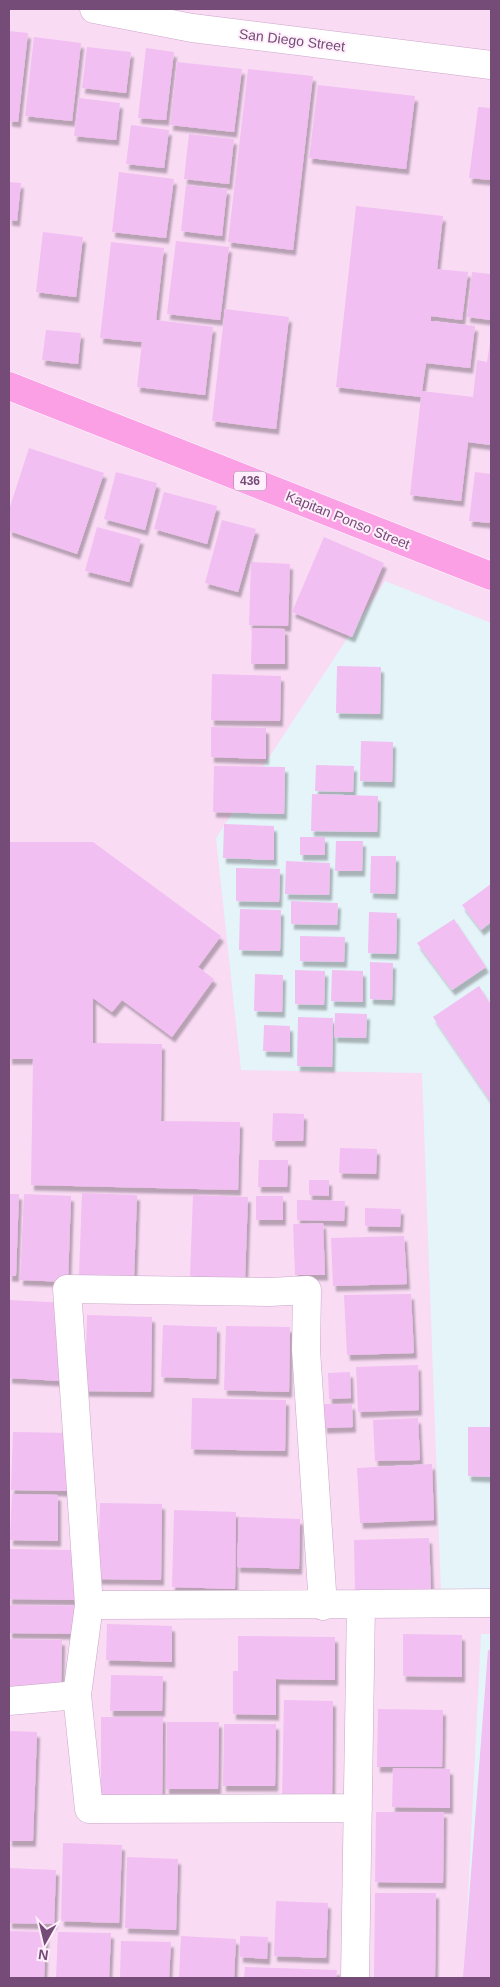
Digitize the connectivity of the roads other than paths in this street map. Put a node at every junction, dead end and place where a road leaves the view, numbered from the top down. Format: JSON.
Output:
{"nodes":[{"id":1,"x":94,"y":9,"type":"edge"},
{"id":2,"x":491,"y":65,"type":"edge"},
{"id":3,"x":9,"y":386,"type":"edge"},
{"id":4,"x":491,"y":576,"type":"edge"},
{"id":5,"x":491,"y":1603,"type":"edge"},
{"id":6,"x":361,"y":1604,"type":"junction"},
{"id":7,"x":89,"y":1605,"type":"junction"},
{"id":8,"x":323,"y":1606,"type":"junction"},
{"id":9,"x":77,"y":1695,"type":"junction"},
{"id":10,"x":9,"y":1701,"type":"edge"},
{"id":11,"x":358,"y":1808,"type":"junction"},
{"id":12,"x":355,"y":1978,"type":"edge"}],
"edges":[{"from":1,"to":2,"type":"street","name":"San Diego Street"},
{"from":3,"to":4,"type":"main road","name":"Kapitan Ponso Street","number":"436"},
{"from":5,"to":6,"type":"street"},
{"from":6,"to":8,"type":"street"},
{"from":6,"to":11,"type":"street"},
{"from":7,"to":8,"type":"street"},
{"from":7,"to":8,"type":"street"},
{"from":7,"to":9,"type":"street"},
{"from":9,"to":10,"type":"street"},
{"from":9,"to":11,"type":"street"},
{"from":11,"to":12,"type":"street"}]}
